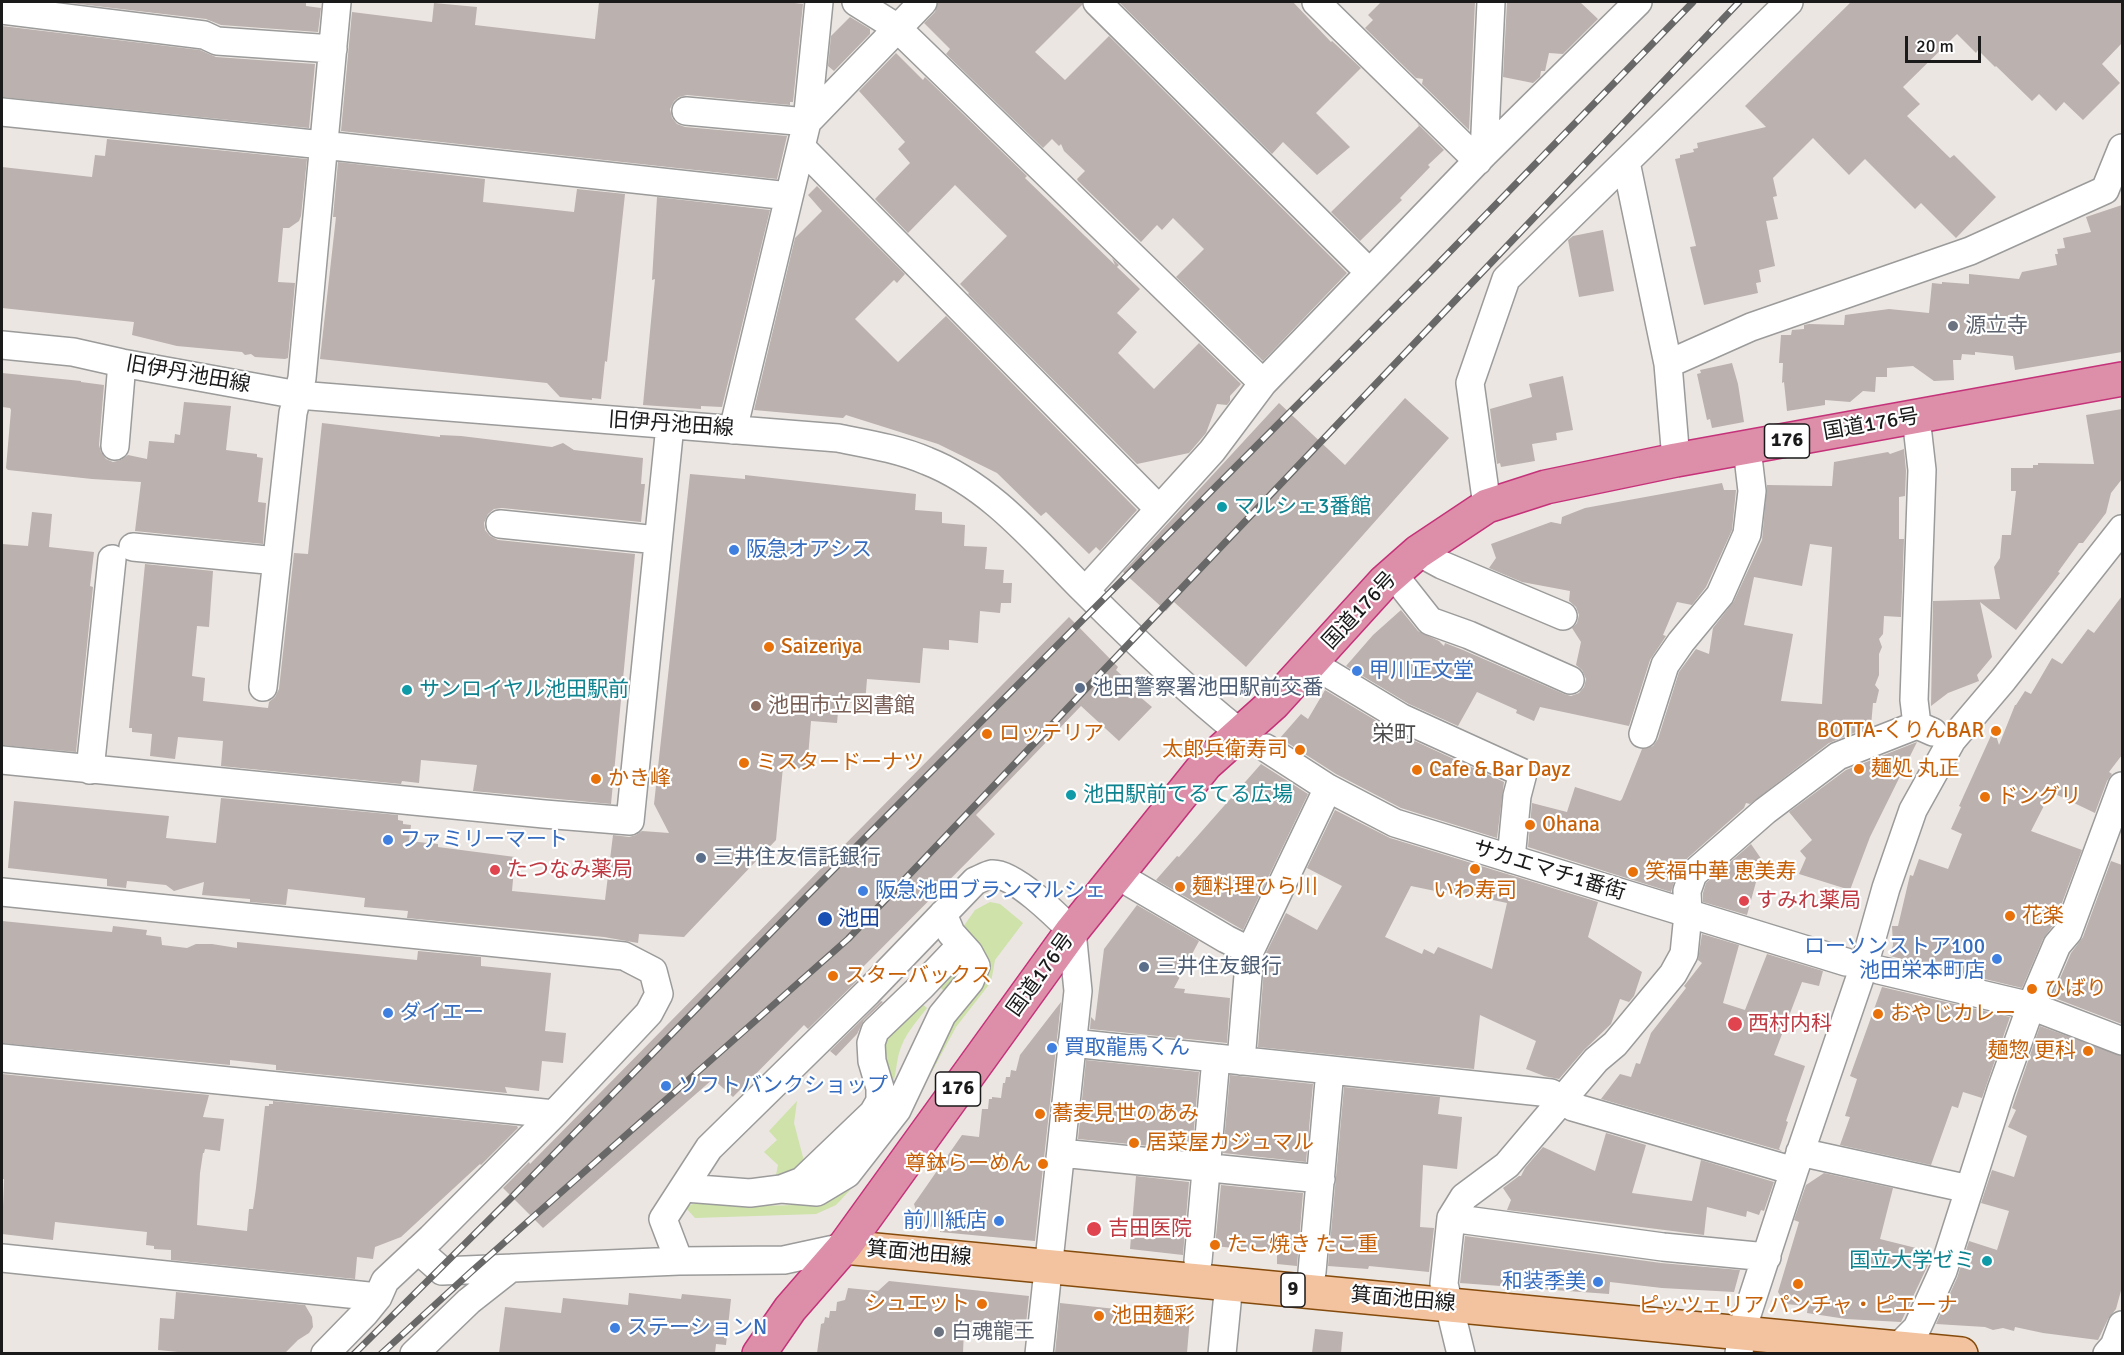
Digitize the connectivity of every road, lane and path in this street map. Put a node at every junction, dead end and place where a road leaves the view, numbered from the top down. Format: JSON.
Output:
{"nodes":[{"id":1,"x":337,"y":2,"type":"edge"},
{"id":2,"x":819,"y":2,"type":"edge"},
{"id":3,"x":856,"y":2,"type":"edge"},
{"id":4,"x":923,"y":2,"type":"edge"},
{"id":5,"x":1097,"y":2,"type":"edge"},
{"id":6,"x":1316,"y":2,"type":"edge"},
{"id":7,"x":1491,"y":2,"type":"edge"},
{"id":8,"x":1638,"y":2,"type":"edge"},
{"id":9,"x":1789,"y":2,"type":"edge"},
{"id":10,"x":2,"y":9,"type":"edge"},
{"id":11,"x":897,"y":27,"type":"junction"},
{"id":12,"x":333,"y":50,"type":"junction"},
{"id":13,"x":687,"y":111,"type":"dead end"},
{"id":14,"x":2,"y":112,"type":"edge"},
{"id":15,"x":804,"y":134,"type":"junction"},
{"id":16,"x":323,"y":145,"type":"junction"},
{"id":17,"x":2122,"y":148,"type":"edge"},
{"id":18,"x":1481,"y":158,"type":"junction"},
{"id":19,"x":1626,"y":162,"type":"junction"},
{"id":20,"x":2114,"y":189,"type":"edge"},
{"id":21,"x":789,"y":196,"type":"junction"},
{"id":22,"x":1369,"y":272,"type":"junction"},
{"id":23,"x":2,"y":345,"type":"edge"},
{"id":24,"x":122,"y":363,"type":"junction"},
{"id":25,"x":1668,"y":364,"type":"junction"},
{"id":26,"x":2122,"y":379,"type":"edge"},
{"id":27,"x":1263,"y":383,"type":"junction"},
{"id":28,"x":298,"y":395,"type":"junction"},
{"id":29,"x":1916,"y":417,"type":"junction"},
{"id":30,"x":670,"y":425,"type":"junction"},
{"id":31,"x":734,"y":430,"type":"junction"},
{"id":32,"x":115,"y":446,"type":"dead end"},
{"id":33,"x":1747,"y":448,"type":"junction"},
{"id":34,"x":1676,"y":460,"type":"junction"},
{"id":35,"x":1487,"y":506,"type":"junction"},
{"id":36,"x":1159,"y":509,"type":"junction"},
{"id":37,"x":500,"y":524,"type":"dead end"},
{"id":38,"x":2122,"y":529,"type":"edge"},
{"id":39,"x":658,"y":540,"type":"junction"},
{"id":40,"x":1418,"y":552,"type":"junction"},
{"id":41,"x":277,"y":561,"type":"junction"},
{"id":42,"x":1393,"y":574,"type":"junction"},
{"id":43,"x":1085,"y":591,"type":"junction"},
{"id":44,"x":1563,"y":616,"type":"dead end"},
{"id":45,"x":1311,"y":663,"type":"junction"},
{"id":46,"x":1570,"y":680,"type":"dead end"},
{"id":47,"x":263,"y":687,"type":"dead end"},
{"id":48,"x":1917,"y":725,"type":"junction"},
{"id":49,"x":1643,"y":734,"type":"dead end"},
{"id":50,"x":1253,"y":740,"type":"junction"},
{"id":51,"x":1952,"y":740,"type":"junction"},
{"id":52,"x":2,"y":760,"type":"edge"},
{"id":53,"x":90,"y":770,"type":"junction"},
{"id":54,"x":2122,"y":786,"type":"edge"},
{"id":55,"x":1328,"y":788,"type":"junction"},
{"id":56,"x":1511,"y":859,"type":"junction"},
{"id":57,"x":1117,"y":875,"type":"junction"},
{"id":58,"x":2,"y":892,"type":"edge"},
{"id":59,"x":943,"y":914,"type":"junction"},
{"id":60,"x":1688,"y":914,"type":"junction"},
{"id":61,"x":1072,"y":931,"type":"junction"},
{"id":62,"x":961,"y":945,"type":"junction"},
{"id":63,"x":1250,"y":951,"type":"junction"},
{"id":64,"x":1846,"y":962,"type":"dead end"},
{"id":65,"x":1879,"y":970,"type":"dead end"},
{"id":66,"x":2031,"y":1006,"type":"junction"},
{"id":67,"x":2122,"y":1041,"type":"edge"},
{"id":68,"x":1072,"y":1043,"type":"junction"},
{"id":69,"x":2,"y":1058,"type":"edge"},
{"id":70,"x":1228,"y":1060,"type":"junction"},
{"id":71,"x":1330,"y":1070,"type":"junction"},
{"id":72,"x":1562,"y":1100,"type":"junction"},
{"id":73,"x":554,"y":1114,"type":"junction"},
{"id":74,"x":1061,"y":1153,"type":"junction"},
{"id":75,"x":1797,"y":1161,"type":"junction"},
{"id":76,"x":1206,"y":1167,"type":"junction"},
{"id":77,"x":1321,"y":1179,"type":"junction"},
{"id":78,"x":684,"y":1188,"type":"junction"},
{"id":79,"x":781,"y":1189,"type":"junction"},
{"id":80,"x":1969,"y":1189,"type":"junction"},
{"id":81,"x":1451,"y":1218,"type":"junction"},
{"id":82,"x":844,"y":1247,"type":"junction"},
{"id":83,"x":418,"y":1250,"type":"junction"},
{"id":84,"x":1767,"y":1257,"type":"junction"},
{"id":85,"x":2,"y":1258,"type":"edge"},
{"id":86,"x":679,"y":1261,"type":"junction"},
{"id":87,"x":1198,"y":1261,"type":"dead end"},
{"id":88,"x":1048,"y":1266,"type":"junction"},
{"id":89,"x":511,"y":1268,"type":"junction"},
{"id":90,"x":1312,"y":1272,"type":"dead end"},
{"id":91,"x":1229,"y":1283,"type":"junction"},
{"id":92,"x":378,"y":1296,"type":"junction"},
{"id":93,"x":1449,"y":1304,"type":"junction"},
{"id":94,"x":2122,"y":1325,"type":"edge"},
{"id":95,"x":1740,"y":1343,"type":"edge"},
{"id":96,"x":1895,"y":1350,"type":"edge"},
{"id":97,"x":325,"y":1353,"type":"edge"},
{"id":98,"x":414,"y":1353,"type":"edge"},
{"id":99,"x":759,"y":1353,"type":"edge"},
{"id":100,"x":1039,"y":1353,"type":"edge"},
{"id":101,"x":1222,"y":1353,"type":"edge"},
{"id":102,"x":1461,"y":1353,"type":"edge"},
{"id":103,"x":1961,"y":1353,"type":"edge"},
{"id":104,"x":2107,"y":1353,"type":"edge"}],
"edges":[{"from":1,"to":12,"type":"street"},
{"from":2,"to":15,"type":"street"},
{"from":3,"to":11,"type":"street"},
{"from":4,"to":11,"type":"street"},
{"from":5,"to":22,"type":"street"},
{"from":6,"to":18,"type":"street"},
{"from":7,"to":18,"type":"street"},
{"from":8,"to":18,"type":"street"},
{"from":9,"to":19,"type":"street"},
{"from":10,"to":12,"type":"street"},
{"from":11,"to":15,"type":"street"},
{"from":11,"to":27,"type":"street"},
{"from":12,"to":16,"type":"street"},
{"from":13,"to":15,"type":"street"},
{"from":14,"to":16,"type":"street"},
{"from":15,"to":21,"type":"street"},
{"from":15,"to":36,"type":"street"},
{"from":16,"to":21,"type":"street"},
{"from":16,"to":28,"type":"street"},
{"from":17,"to":20,"type":"street"},
{"from":18,"to":22,"type":"street"},
{"from":19,"to":25,"type":"street"},
{"from":19,"to":35,"type":"street"},
{"from":20,"to":25,"type":"street"},
{"from":21,"to":31,"type":"street"},
{"from":22,"to":27,"type":"street"},
{"from":23,"to":24,"type":"street","name":"旧伊丹池田線"},
{"from":24,"to":28,"type":"street","name":"旧伊丹池田線"},
{"from":24,"to":32,"type":"street"},
{"from":25,"to":34,"type":"street"},
{"from":26,"to":29,"type":"highway","name":"国道176号","number":"176"},
{"from":27,"to":36,"type":"street"},
{"from":28,"to":30,"type":"street","name":"旧伊丹池田線"},
{"from":28,"to":41,"type":"street"},
{"from":29,"to":33,"type":"highway","name":"国道176号","number":"176"},
{"from":29,"to":48,"type":"street"},
{"from":30,"to":31,"type":"street","name":"旧伊丹池田線"},
{"from":30,"to":39,"type":"street"},
{"from":31,"to":43,"type":"street","name":"旧伊丹池田線"},
{"from":33,"to":34,"type":"highway","name":"国道176号","number":"176"},
{"from":33,"to":49,"type":"street"},
{"from":34,"to":35,"type":"highway","name":"国道176号","number":"176"},
{"from":35,"to":40,"type":"highway","name":"国道176号","number":"176"},
{"from":36,"to":43,"type":"street"},
{"from":37,"to":39,"type":"street"},
{"from":38,"to":51,"type":"street"},
{"from":39,"to":53,"type":"street"},
{"from":40,"to":42,"type":"highway","name":"国道176号","number":"176"},
{"from":40,"to":44,"type":"street"},
{"from":41,"to":47,"type":"street"},
{"from":41,"to":53,"type":"street"},
{"from":42,"to":45,"type":"highway","name":"国道176号","number":"176"},
{"from":42,"to":46,"type":"street"},
{"from":43,"to":50,"type":"street","name":"旧伊丹池田線"},
{"from":45,"to":50,"type":"highway","name":"国道176号","number":"176"},
{"from":45,"to":56,"type":"street"},
{"from":48,"to":51,"type":"street"},
{"from":48,"to":60,"type":"street"},
{"from":50,"to":55,"type":"street","name":"サカエマチ1番街"},
{"from":50,"to":57,"type":"highway","name":"国道176号","number":"176"},
{"from":51,"to":75,"type":"street"},
{"from":52,"to":53,"type":"street"},
{"from":54,"to":66,"type":"street"},
{"from":55,"to":56,"type":"street","name":"サカエマチ1番街"},
{"from":55,"to":63,"type":"street"},
{"from":56,"to":60,"type":"street","name":"サカエマチ1番街"},
{"from":57,"to":61,"type":"highway","name":"国道176号","number":"176"},
{"from":57,"to":63,"type":"street"},
{"from":58,"to":73,"type":"street"},
{"from":59,"to":61,"type":"street"},
{"from":59,"to":62,"type":"street"},
{"from":59,"to":78,"type":"street"},
{"from":60,"to":64,"type":"street","name":"サカエマチ1番街"},
{"from":60,"to":72,"type":"street"},
{"from":61,"to":68,"type":"street"},
{"from":61,"to":82,"type":"highway","name":"国道176号","number":"176"},
{"from":62,"to":79,"type":"street"},
{"from":62,"to":79,"type":"street"},
{"from":63,"to":70,"type":"street"},
{"from":65,"to":66,"type":"street"},
{"from":66,"to":67,"type":"street"},
{"from":66,"to":80,"type":"street"},
{"from":68,"to":70,"type":"street"},
{"from":68,"to":74,"type":"street"},
{"from":69,"to":73,"type":"street"},
{"from":70,"to":71,"type":"street"},
{"from":70,"to":76,"type":"street"},
{"from":71,"to":72,"type":"street"},
{"from":71,"to":77,"type":"street"},
{"from":72,"to":75,"type":"street"},
{"from":72,"to":81,"type":"street"},
{"from":73,"to":83,"type":"street"},
{"from":74,"to":76,"type":"street"},
{"from":74,"to":88,"type":"street"},
{"from":75,"to":80,"type":"street"},
{"from":75,"to":84,"type":"street"},
{"from":76,"to":77,"type":"street"},
{"from":76,"to":87,"type":"street"},
{"from":77,"to":90,"type":"street"},
{"from":78,"to":79,"type":"street"},
{"from":78,"to":86,"type":"street"},
{"from":80,"to":96,"type":"street"},
{"from":81,"to":84,"type":"street"},
{"from":81,"to":93,"type":"street"},
{"from":82,"to":86,"type":"street"},
{"from":82,"to":88,"type":"main road","name":"箕面池田線","number":"9"},
{"from":82,"to":99,"type":"highway","name":"国道176号","number":"176"},
{"from":83,"to":89,"type":"street"},
{"from":83,"to":92,"type":"street"},
{"from":84,"to":95,"type":"street"},
{"from":85,"to":92,"type":"street"},
{"from":86,"to":89,"type":"street"},
{"from":88,"to":91,"type":"main road","name":"箕面池田線","number":"9"},
{"from":88,"to":100,"type":"street"},
{"from":89,"to":98,"type":"street"},
{"from":91,"to":93,"type":"main road","name":"箕面池田線","number":"9"},
{"from":91,"to":101,"type":"street"},
{"from":92,"to":97,"type":"street"},
{"from":93,"to":95,"type":"main road","name":"箕面池田線","number":"9"},
{"from":93,"to":102,"type":"street"},
{"from":94,"to":104,"type":"street"},
{"from":95,"to":96,"type":"main road","name":"箕面池田線","number":"9"},
{"from":96,"to":103,"type":"main road","name":"箕面池田線","number":"9"}]}
